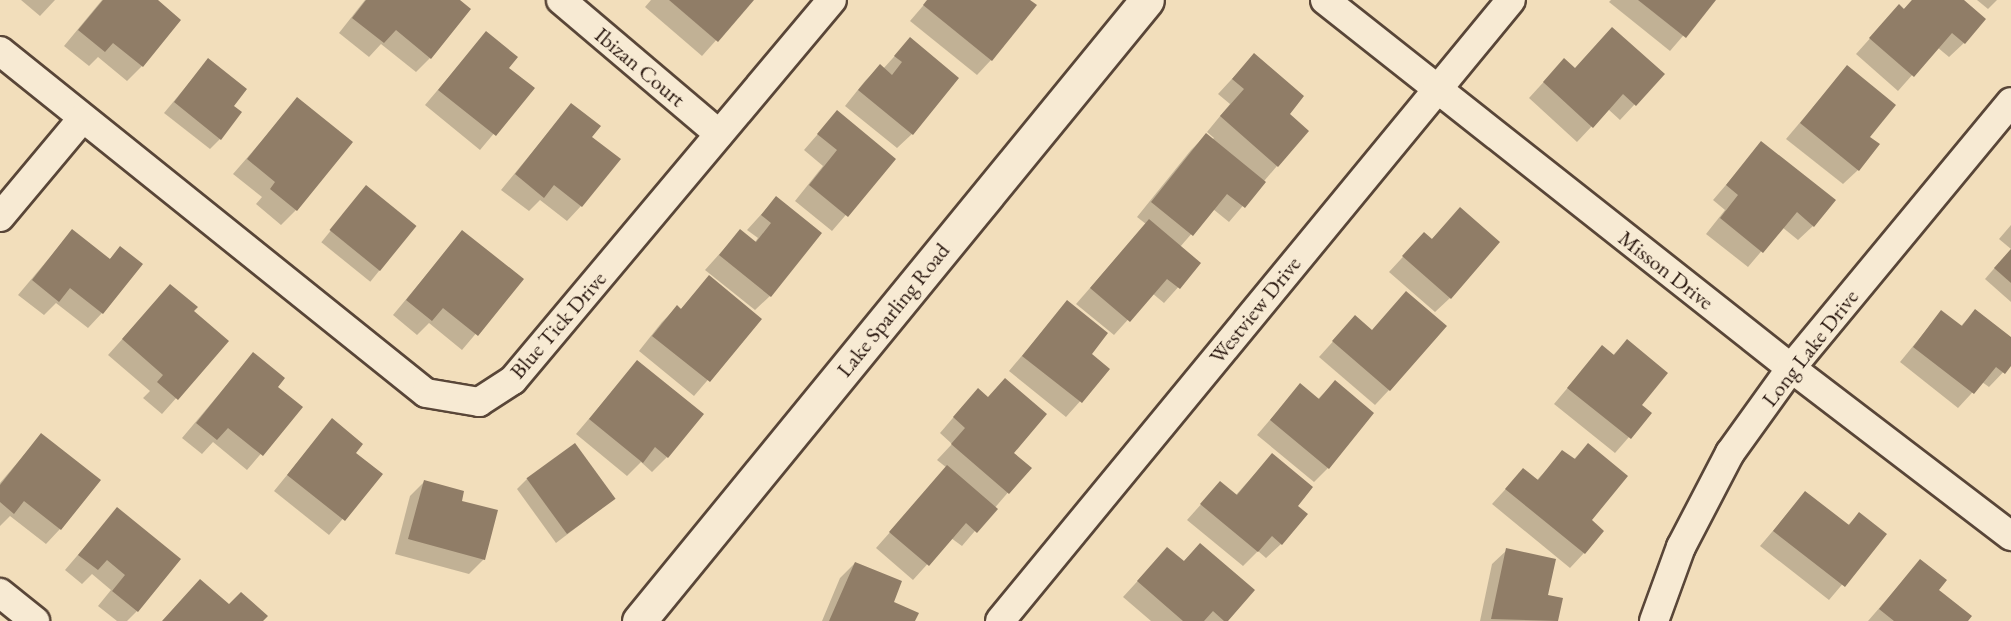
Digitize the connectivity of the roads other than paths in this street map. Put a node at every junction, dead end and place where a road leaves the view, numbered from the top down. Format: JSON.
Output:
{"nodes":[{"id":1,"x":561,"y":0,"type":"edge"},
{"id":2,"x":832,"y":0,"type":"edge"},
{"id":3,"x":1147,"y":0,"type":"edge"},
{"id":4,"x":1325,"y":0,"type":"edge"},
{"id":5,"x":1510,"y":0,"type":"edge"},
{"id":6,"x":0,"y":51,"type":"edge"},
{"id":7,"x":1436,"y":90,"type":"junction"},
{"id":8,"x":2011,"y":102,"type":"edge"},
{"id":9,"x":82,"y":119,"type":"junction"},
{"id":10,"x":719,"y":134,"type":"junction"},
{"id":11,"x":0,"y":217,"type":"edge"},
{"id":12,"x":1791,"y":368,"type":"junction"},
{"id":13,"x":2011,"y":536,"type":"edge"},
{"id":14,"x":0,"y":593,"type":"edge"},
{"id":15,"x":34,"y":621,"type":"edge"},
{"id":16,"x":639,"y":621,"type":"edge"},
{"id":17,"x":1000,"y":621,"type":"edge"},
{"id":18,"x":1654,"y":621,"type":"edge"}],
"edges":[{"from":1,"to":10,"type":"street","name":"Ibizan Court"},
{"from":2,"to":10,"type":"street","name":"Blue Tick Drive"},
{"from":3,"to":16,"type":"street","name":"Lake Sparling Road"},
{"from":4,"to":7,"type":"street","name":"Misson Drive"},
{"from":5,"to":7,"type":"street","name":"Westview Drive"},
{"from":6,"to":9,"type":"street","name":"Blue Tick Drive"},
{"from":7,"to":12,"type":"street","name":"Misson Drive"},
{"from":7,"to":17,"type":"street","name":"Westview Drive"},
{"from":8,"to":12,"type":"street","name":"Long Lake Drive"},
{"from":9,"to":10,"type":"street","name":"Blue Tick Drive"},
{"from":9,"to":11,"type":"street"},
{"from":12,"to":13,"type":"street","name":"Misson Drive"},
{"from":12,"to":18,"type":"street","name":"Long Lake Drive"},
{"from":14,"to":15,"type":"street"}]}
